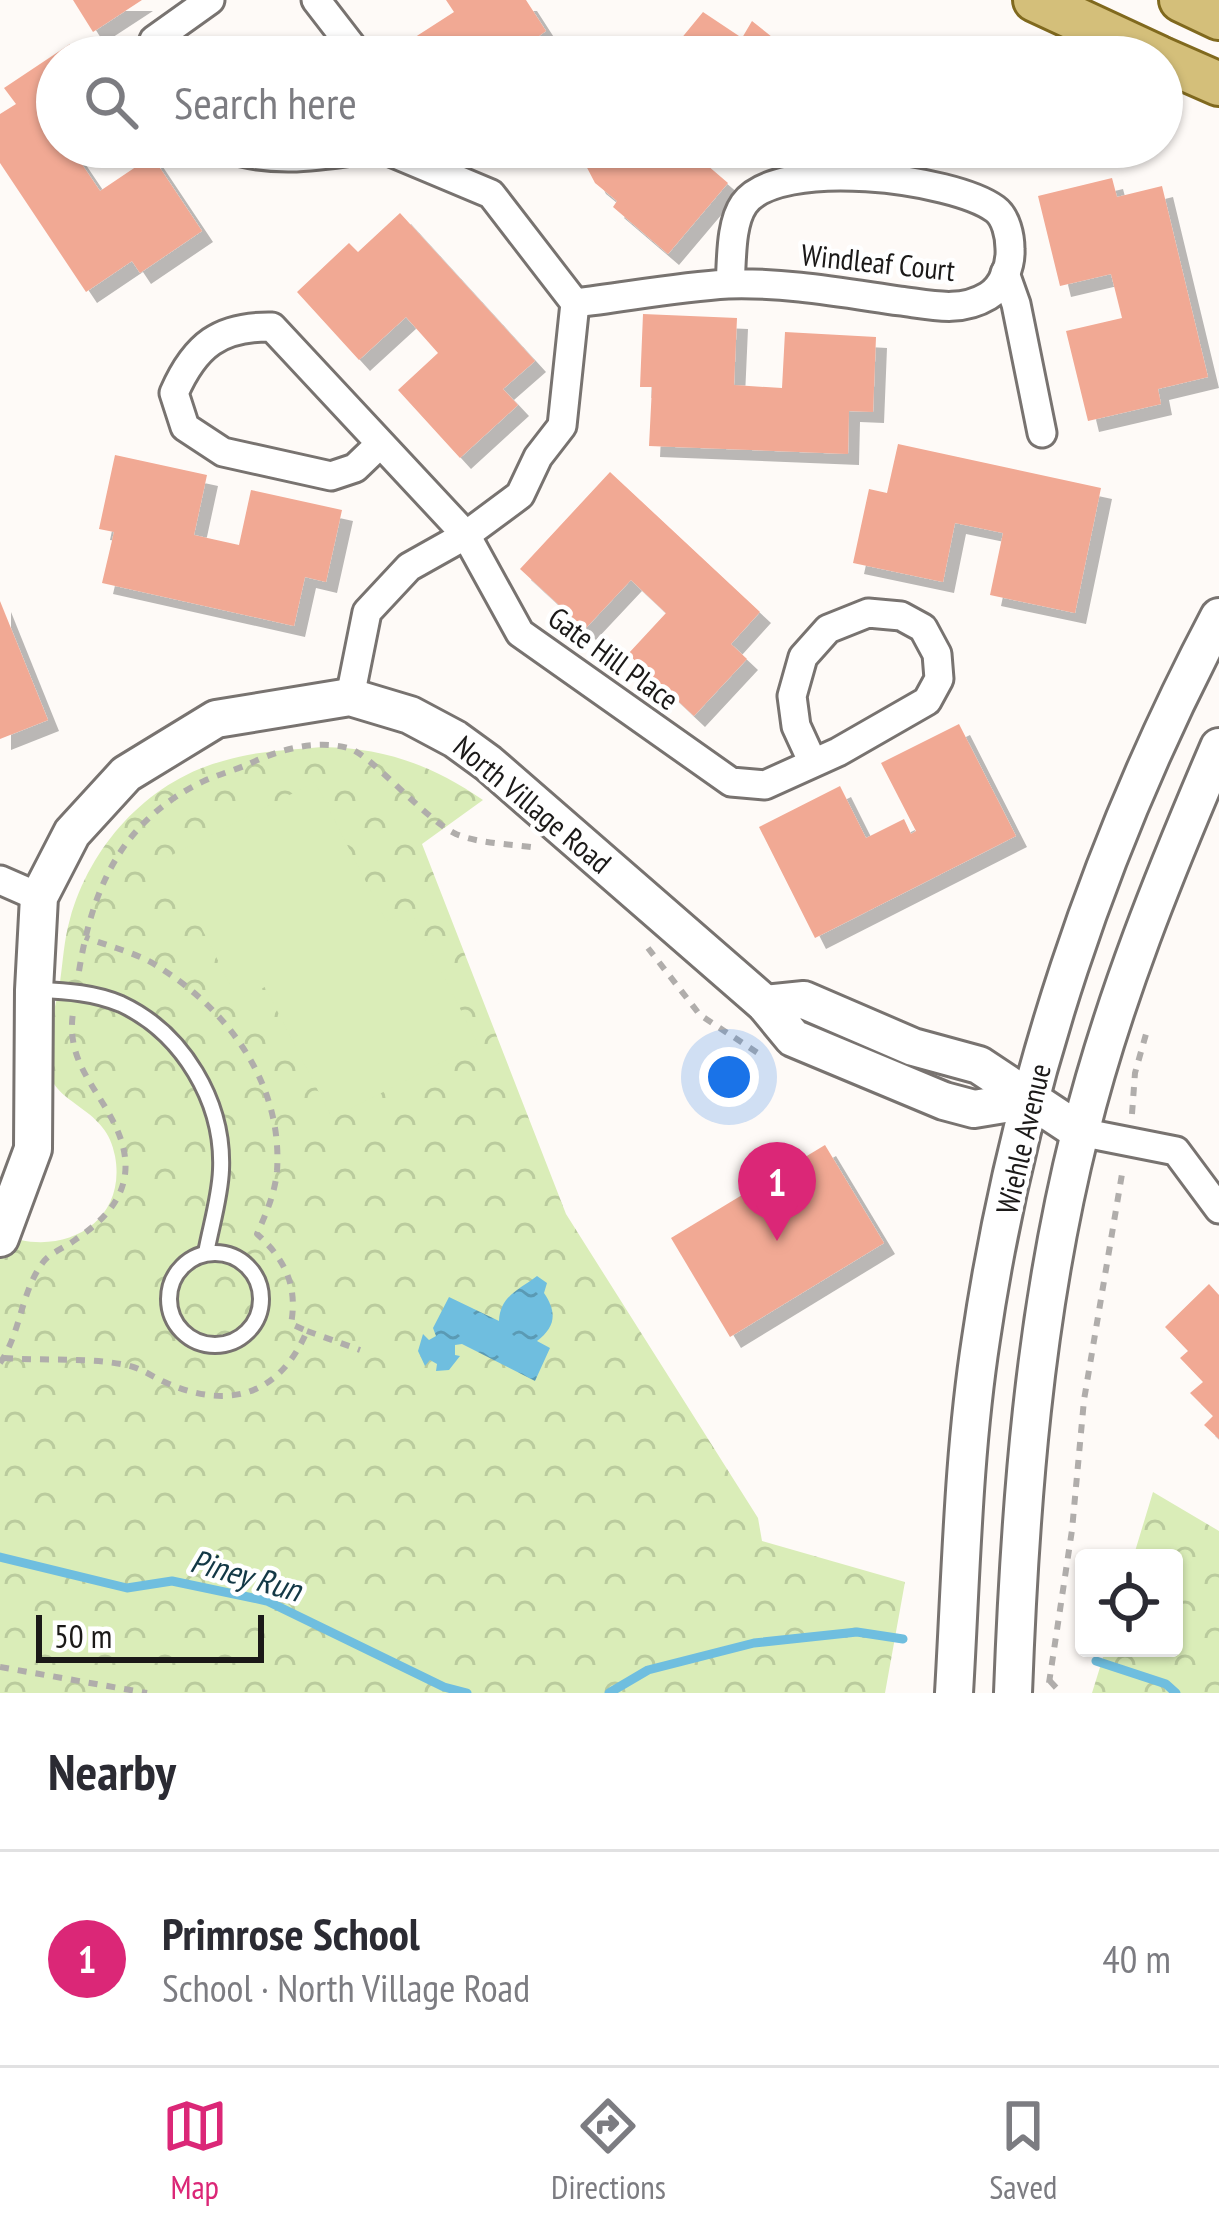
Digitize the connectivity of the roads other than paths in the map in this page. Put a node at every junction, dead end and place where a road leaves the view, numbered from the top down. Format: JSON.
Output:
{"nodes":[{"id":1,"x":210,"y":0,"type":"edge"},
{"id":2,"x":316,"y":0,"type":"edge"},
{"id":3,"x":1035,"y":0,"type":"edge"},
{"id":4,"x":1181,"y":0,"type":"edge"},
{"id":5,"x":1219,"y":18,"type":"edge"},
{"id":6,"x":160,"y":36,"type":"edge"},
{"id":7,"x":343,"y":36,"type":"edge"},
{"id":8,"x":1113,"y":36,"type":"edge"},
{"id":9,"x":1183,"y":68,"type":"edge"},
{"id":10,"x":1219,"y":84,"type":"edge"},
{"id":11,"x":431,"y":168,"type":"edge"},
{"id":12,"x":1005,"y":273,"type":"junction"},
{"id":13,"x":730,"y":284,"type":"junction"},
{"id":14,"x":575,"y":303,"type":"junction"},
{"id":15,"x":1042,"y":433,"type":"dead end"},
{"id":16,"x":380,"y":444,"type":"junction"},
{"id":17,"x":466,"y":536,"type":"junction"},
{"id":18,"x":1219,"y":617,"type":"edge"},
{"id":19,"x":350,"y":697,"type":"junction"},
{"id":20,"x":1219,"y":747,"type":"edge"},
{"id":21,"x":813,"y":763,"type":"junction"},
{"id":22,"x":0,"y":880,"type":"edge"},
{"id":23,"x":40,"y":897,"type":"junction"},
{"id":24,"x":34,"y":989,"type":"junction"},
{"id":25,"x":1029,"y":1100,"type":"junction"},
{"id":26,"x":1080,"y":1132,"type":"junction"},
{"id":27,"x":1219,"y":1209,"type":"edge"},
{"id":28,"x":0,"y":1238,"type":"edge"},
{"id":29,"x":206,"y":1252,"type":"junction"},
{"id":30,"x":954,"y":1693,"type":"edge"},
{"id":31,"x":1013,"y":1693,"type":"edge"}],
"edges":[{"from":1,"to":6,"type":"street"},
{"from":2,"to":7,"type":"street"},
{"from":3,"to":8,"type":"main road"},
{"from":4,"to":5,"type":"main road"},
{"from":9,"to":10,"type":"main road"},
{"from":11,"to":14,"type":"street"},
{"from":12,"to":13,"type":"street","name":"Windleaf Court"},
{"from":12,"to":13,"type":"street"},
{"from":12,"to":15,"type":"street"},
{"from":13,"to":14,"type":"street","name":"Windleaf Court"},
{"from":14,"to":17,"type":"street"},
{"from":16,"to":16,"type":"street","name":"Gate Hill Place"},
{"from":16,"to":17,"type":"street","name":"Gate Hill Place"},
{"from":17,"to":19,"type":"street"},
{"from":17,"to":21,"type":"street","name":"Gate Hill Place"},
{"from":18,"to":25,"type":"main road","name":"Wiehle Avenue"},
{"from":19,"to":23,"type":"main road","name":"North Village Road"},
{"from":19,"to":25,"type":"main road","name":"North Village Road"},
{"from":20,"to":26,"type":"main road","name":"Wiehle Avenue"},
{"from":21,"to":21,"type":"street","name":"Gate Hill Place"},
{"from":22,"to":23,"type":"street"},
{"from":23,"to":24,"type":"main road","name":"North Village Road"},
{"from":24,"to":28,"type":"main road","name":"North Village Road"},
{"from":24,"to":29,"type":"lane"},
{"from":25,"to":26,"type":"main road"},
{"from":25,"to":30,"type":"main road","name":"Wiehle Avenue"},
{"from":26,"to":27,"type":"street"},
{"from":26,"to":31,"type":"main road","name":"Wiehle Avenue"},
{"from":29,"to":29,"type":"lane"}]}
